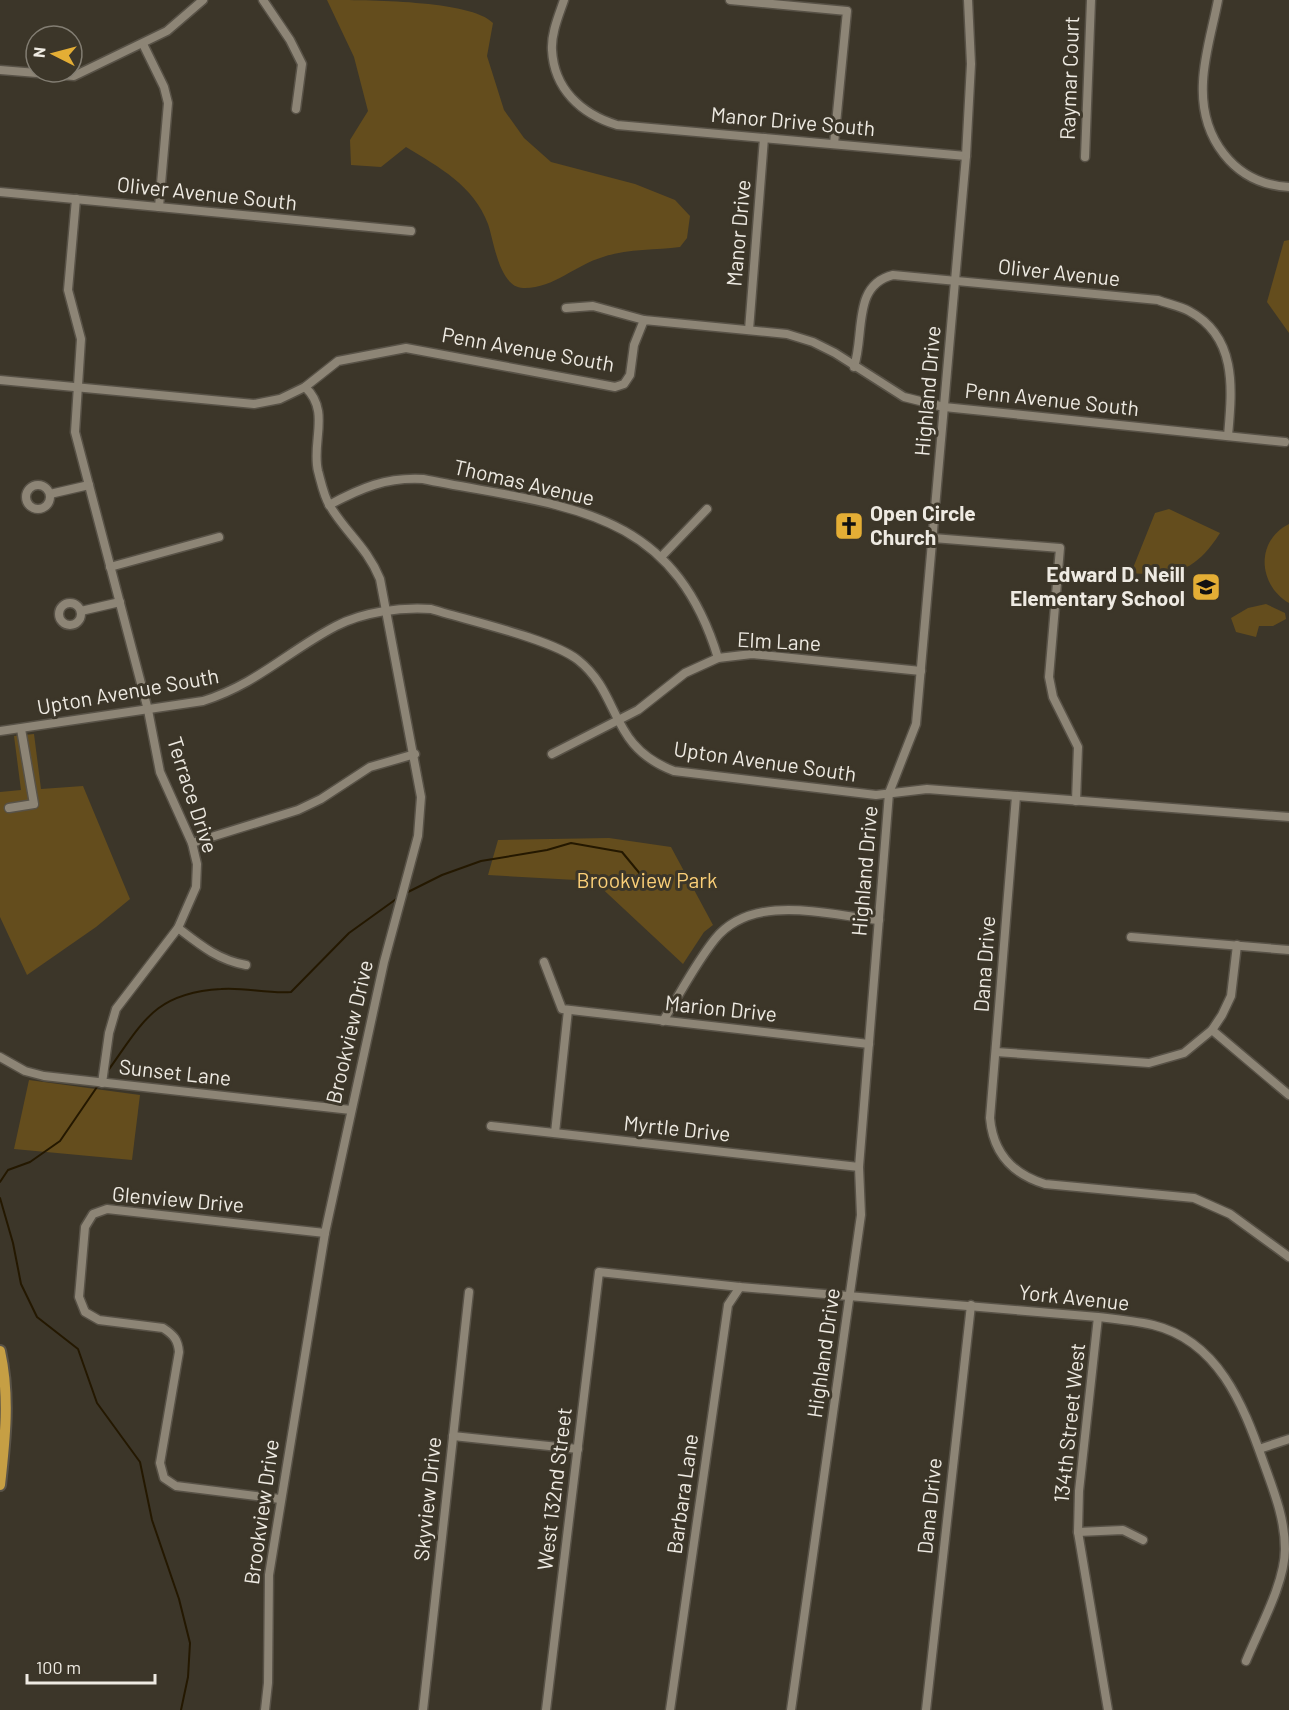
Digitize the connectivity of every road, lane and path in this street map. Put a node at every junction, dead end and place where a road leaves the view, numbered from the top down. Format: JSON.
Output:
{"nodes":[{"id":1,"x":203,"y":0,"type":"edge"},
{"id":2,"x":263,"y":0,"type":"edge"},
{"id":3,"x":564,"y":0,"type":"edge"},
{"id":4,"x":730,"y":0,"type":"edge"},
{"id":5,"x":968,"y":0,"type":"edge"},
{"id":6,"x":1091,"y":0,"type":"edge"},
{"id":7,"x":1218,"y":0,"type":"edge"},
{"id":8,"x":143,"y":44,"type":"junction"},
{"id":9,"x":0,"y":70,"type":"edge"},
{"id":10,"x":296,"y":109,"type":"dead end"},
{"id":11,"x":764,"y":138,"type":"junction"},
{"id":12,"x":834,"y":144,"type":"junction"},
{"id":13,"x":966,"y":156,"type":"junction"},
{"id":14,"x":1085,"y":158,"type":"dead end"},
{"id":15,"x":1289,"y":187,"type":"edge"},
{"id":16,"x":0,"y":192,"type":"edge"},
{"id":17,"x":76,"y":199,"type":"junction"},
{"id":18,"x":159,"y":207,"type":"junction"},
{"id":19,"x":411,"y":231,"type":"dead end"},
{"id":20,"x":955,"y":280,"type":"junction"},
{"id":21,"x":566,"y":308,"type":"dead end"},
{"id":22,"x":644,"y":320,"type":"junction"},
{"id":23,"x":749,"y":330,"type":"junction"},
{"id":24,"x":854,"y":367,"type":"junction"},
{"id":25,"x":0,"y":380,"type":"edge"},
{"id":26,"x":77,"y":387,"type":"junction"},
{"id":27,"x":304,"y":387,"type":"junction"},
{"id":28,"x":944,"y":407,"type":"junction"},
{"id":29,"x":1228,"y":436,"type":"junction"},
{"id":30,"x":1285,"y":442,"type":"dead end"},
{"id":31,"x":89,"y":484,"type":"junction"},
{"id":32,"x":50,"y":494,"type":"dead end"},
{"id":33,"x":329,"y":505,"type":"junction"},
{"id":34,"x":707,"y":509,"type":"dead end"},
{"id":35,"x":219,"y":537,"type":"dead end"},
{"id":36,"x":933,"y":538,"type":"junction"},
{"id":37,"x":662,"y":556,"type":"junction"},
{"id":38,"x":110,"y":567,"type":"junction"},
{"id":39,"x":120,"y":602,"type":"junction"},
{"id":40,"x":81,"y":611,"type":"dead end"},
{"id":41,"x":387,"y":611,"type":"junction"},
{"id":42,"x":718,"y":658,"type":"junction"},
{"id":43,"x":921,"y":671,"type":"junction"},
{"id":44,"x":148,"y":710,"type":"junction"},
{"id":45,"x":618,"y":721,"type":"junction"},
{"id":46,"x":21,"y":729,"type":"junction"},
{"id":47,"x":0,"y":730,"type":"edge"},
{"id":48,"x":415,"y":754,"type":"junction"},
{"id":49,"x":552,"y":754,"type":"dead end"},
{"id":50,"x":889,"y":793,"type":"junction"},
{"id":51,"x":1016,"y":796,"type":"junction"},
{"id":52,"x":1076,"y":801,"type":"junction"},
{"id":53,"x":9,"y":808,"type":"dead end"},
{"id":54,"x":1289,"y":817,"type":"edge"},
{"id":55,"x":192,"y":843,"type":"junction"},
{"id":56,"x":879,"y":920,"type":"junction"},
{"id":57,"x":178,"y":928,"type":"junction"},
{"id":58,"x":1131,"y":937,"type":"dead end"},
{"id":59,"x":1237,"y":945,"type":"junction"},
{"id":60,"x":1289,"y":950,"type":"edge"},
{"id":61,"x":544,"y":962,"type":"dead end"},
{"id":62,"x":246,"y":965,"type":"dead end"},
{"id":63,"x":568,"y":1010,"type":"junction"},
{"id":64,"x":663,"y":1021,"type":"junction"},
{"id":65,"x":1212,"y":1030,"type":"junction"},
{"id":66,"x":869,"y":1044,"type":"junction"},
{"id":67,"x":996,"y":1052,"type":"junction"},
{"id":68,"x":0,"y":1057,"type":"edge"},
{"id":69,"x":102,"y":1083,"type":"junction"},
{"id":70,"x":1289,"y":1095,"type":"edge"},
{"id":71,"x":351,"y":1110,"type":"junction"},
{"id":72,"x":491,"y":1126,"type":"dead end"},
{"id":73,"x":555,"y":1133,"type":"junction"},
{"id":74,"x":859,"y":1167,"type":"junction"},
{"id":75,"x":325,"y":1233,"type":"junction"},
{"id":76,"x":1289,"y":1257,"type":"edge"},
{"id":77,"x":599,"y":1272,"type":"joint"},
{"id":78,"x":740,"y":1287,"type":"junction"},
{"id":79,"x":469,"y":1292,"type":"dead end"},
{"id":80,"x":850,"y":1296,"type":"junction"},
{"id":81,"x":971,"y":1305,"type":"junction"},
{"id":82,"x":1098,"y":1317,"type":"junction"},
{"id":83,"x":0,"y":1351,"type":"edge"},
{"id":84,"x":453,"y":1436,"type":"junction"},
{"id":85,"x":1289,"y":1439,"type":"edge"},
{"id":86,"x":578,"y":1449,"type":"junction"},
{"id":87,"x":1259,"y":1449,"type":"junction"},
{"id":88,"x":0,"y":1485,"type":"edge"},
{"id":89,"x":280,"y":1499,"type":"junction"},
{"id":90,"x":1078,"y":1532,"type":"junction"},
{"id":91,"x":1143,"y":1540,"type":"dead end"},
{"id":92,"x":1246,"y":1661,"type":"dead end"},
{"id":93,"x":265,"y":1710,"type":"edge"},
{"id":94,"x":423,"y":1710,"type":"edge"},
{"id":95,"x":546,"y":1710,"type":"edge"},
{"id":96,"x":670,"y":1710,"type":"edge"},
{"id":97,"x":791,"y":1710,"type":"edge"},
{"id":98,"x":926,"y":1710,"type":"edge"},
{"id":99,"x":1108,"y":1710,"type":"edge"}],
"edges":[{"from":1,"to":8,"type":"street"},
{"from":2,"to":10,"type":"street"},
{"from":3,"to":11,"type":"street","name":"Manor Drive South"},
{"from":4,"to":12,"type":"street"},
{"from":5,"to":13,"type":"street","name":"Highland Drive"},
{"from":6,"to":14,"type":"street","name":"Raymar Court"},
{"from":7,"to":15,"type":"street"},
{"from":8,"to":9,"type":"street"},
{"from":8,"to":18,"type":"street"},
{"from":11,"to":12,"type":"street","name":"Manor Drive South"},
{"from":11,"to":23,"type":"street","name":"Manor Drive"},
{"from":12,"to":13,"type":"street","name":"Manor Drive South"},
{"from":13,"to":20,"type":"street","name":"Highland Drive"},
{"from":16,"to":17,"type":"street","name":"Oliver Avenue South"},
{"from":17,"to":18,"type":"street","name":"Oliver Avenue South"},
{"from":17,"to":26,"type":"street","name":"Terrace Drive"},
{"from":18,"to":19,"type":"street","name":"Oliver Avenue South"},
{"from":20,"to":24,"type":"street","name":"Oliver Avenue"},
{"from":20,"to":28,"type":"street","name":"Highland Drive"},
{"from":20,"to":29,"type":"street","name":"Oliver Avenue"},
{"from":21,"to":22,"type":"street"},
{"from":22,"to":23,"type":"street","name":"Penn Avenue South"},
{"from":22,"to":27,"type":"street","name":"Penn Avenue South"},
{"from":23,"to":24,"type":"street","name":"Penn Avenue South"},
{"from":24,"to":28,"type":"street","name":"Penn Avenue South"},
{"from":25,"to":26,"type":"street","name":"Penn Avenue South"},
{"from":26,"to":27,"type":"street","name":"Penn Avenue South"},
{"from":26,"to":31,"type":"street","name":"Terrace Drive"},
{"from":27,"to":33,"type":"street","name":"Brookview Drive"},
{"from":28,"to":29,"type":"street","name":"Penn Avenue South"},
{"from":28,"to":36,"type":"street","name":"Highland Drive"},
{"from":29,"to":30,"type":"street","name":"Penn Avenue South"},
{"from":31,"to":32,"type":"street"},
{"from":31,"to":38,"type":"street","name":"Terrace Drive"},
{"from":33,"to":37,"type":"street","name":"Thomas Avenue"},
{"from":33,"to":41,"type":"street","name":"Brookview Drive"},
{"from":34,"to":37,"type":"street"},
{"from":35,"to":38,"type":"street"},
{"from":36,"to":43,"type":"street","name":"Highland Drive"},
{"from":36,"to":52,"type":"street"},
{"from":37,"to":42,"type":"street","name":"Thomas Avenue"},
{"from":38,"to":39,"type":"street","name":"Terrace Drive"},
{"from":39,"to":40,"type":"street"},
{"from":39,"to":44,"type":"street","name":"Terrace Drive"},
{"from":41,"to":44,"type":"street","name":"Upton Avenue South"},
{"from":41,"to":45,"type":"street","name":"Upton Avenue South"},
{"from":41,"to":48,"type":"street","name":"Brookview Drive"},
{"from":42,"to":43,"type":"street","name":"Elm Lane"},
{"from":42,"to":45,"type":"street","name":"Elm Lane"},
{"from":43,"to":50,"type":"street","name":"Highland Drive"},
{"from":44,"to":46,"type":"street","name":"Upton Avenue South"},
{"from":44,"to":55,"type":"street","name":"Terrace Drive"},
{"from":45,"to":49,"type":"street","name":"Elm Lane"},
{"from":45,"to":50,"type":"street","name":"Upton Avenue South"},
{"from":46,"to":47,"type":"street","name":"Upton Avenue South"},
{"from":46,"to":53,"type":"street"},
{"from":48,"to":55,"type":"street"},
{"from":48,"to":71,"type":"street","name":"Brookview Drive"},
{"from":50,"to":51,"type":"street","name":"Upton Avenue South"},
{"from":50,"to":56,"type":"street","name":"Highland Drive"},
{"from":51,"to":52,"type":"street","name":"Upton Avenue South"},
{"from":51,"to":67,"type":"street","name":"Dana Drive"},
{"from":52,"to":54,"type":"street","name":"Upton Avenue South"},
{"from":55,"to":57,"type":"street","name":"Terrace Drive"},
{"from":56,"to":64,"type":"street"},
{"from":56,"to":66,"type":"street","name":"Highland Drive"},
{"from":57,"to":62,"type":"street"},
{"from":57,"to":69,"type":"street","name":"Terrace Drive"},
{"from":58,"to":59,"type":"street"},
{"from":59,"to":60,"type":"street"},
{"from":59,"to":65,"type":"street"},
{"from":61,"to":63,"type":"street"},
{"from":63,"to":64,"type":"street","name":"Marion Drive"},
{"from":63,"to":73,"type":"street"},
{"from":64,"to":66,"type":"street","name":"Marion Drive"},
{"from":65,"to":67,"type":"street"},
{"from":65,"to":70,"type":"street"},
{"from":66,"to":74,"type":"street","name":"Highland Drive"},
{"from":67,"to":76,"type":"street","name":"Dana Drive"},
{"from":68,"to":69,"type":"street","name":"Sunset Lane"},
{"from":69,"to":71,"type":"street","name":"Sunset Lane"},
{"from":71,"to":75,"type":"street","name":"Brookview Drive"},
{"from":72,"to":73,"type":"street","name":"Myrtle Drive"},
{"from":73,"to":74,"type":"street","name":"Myrtle Drive"},
{"from":74,"to":80,"type":"street","name":"Highland Drive"},
{"from":75,"to":89,"type":"street","name":"Brookview Drive"},
{"from":75,"to":89,"type":"street","name":"Glenview Drive"},
{"from":77,"to":78,"type":"street","name":"York Avenue"},
{"from":77,"to":86,"type":"street","name":"West 132nd Street"},
{"from":78,"to":80,"type":"street","name":"York Avenue"},
{"from":78,"to":96,"type":"street","name":"Barbara Lane"},
{"from":79,"to":84,"type":"street","name":"Skyview Drive"},
{"from":80,"to":81,"type":"street","name":"York Avenue"},
{"from":80,"to":97,"type":"street","name":"Highland Drive"},
{"from":81,"to":82,"type":"street","name":"York Avenue"},
{"from":81,"to":98,"type":"street","name":"Dana Drive"},
{"from":82,"to":87,"type":"street","name":"York Avenue"},
{"from":82,"to":90,"type":"street","name":"134th Street West"},
{"from":83,"to":88,"type":"main road"},
{"from":84,"to":86,"type":"street"},
{"from":84,"to":94,"type":"street","name":"Skyview Drive"},
{"from":85,"to":87,"type":"street"},
{"from":86,"to":95,"type":"street","name":"West 132nd Street"},
{"from":87,"to":92,"type":"street","name":"York Avenue"},
{"from":89,"to":93,"type":"street","name":"Brookview Drive"},
{"from":90,"to":91,"type":"street","name":"134th Street West"},
{"from":90,"to":99,"type":"street","name":"134th Street West"}]}
